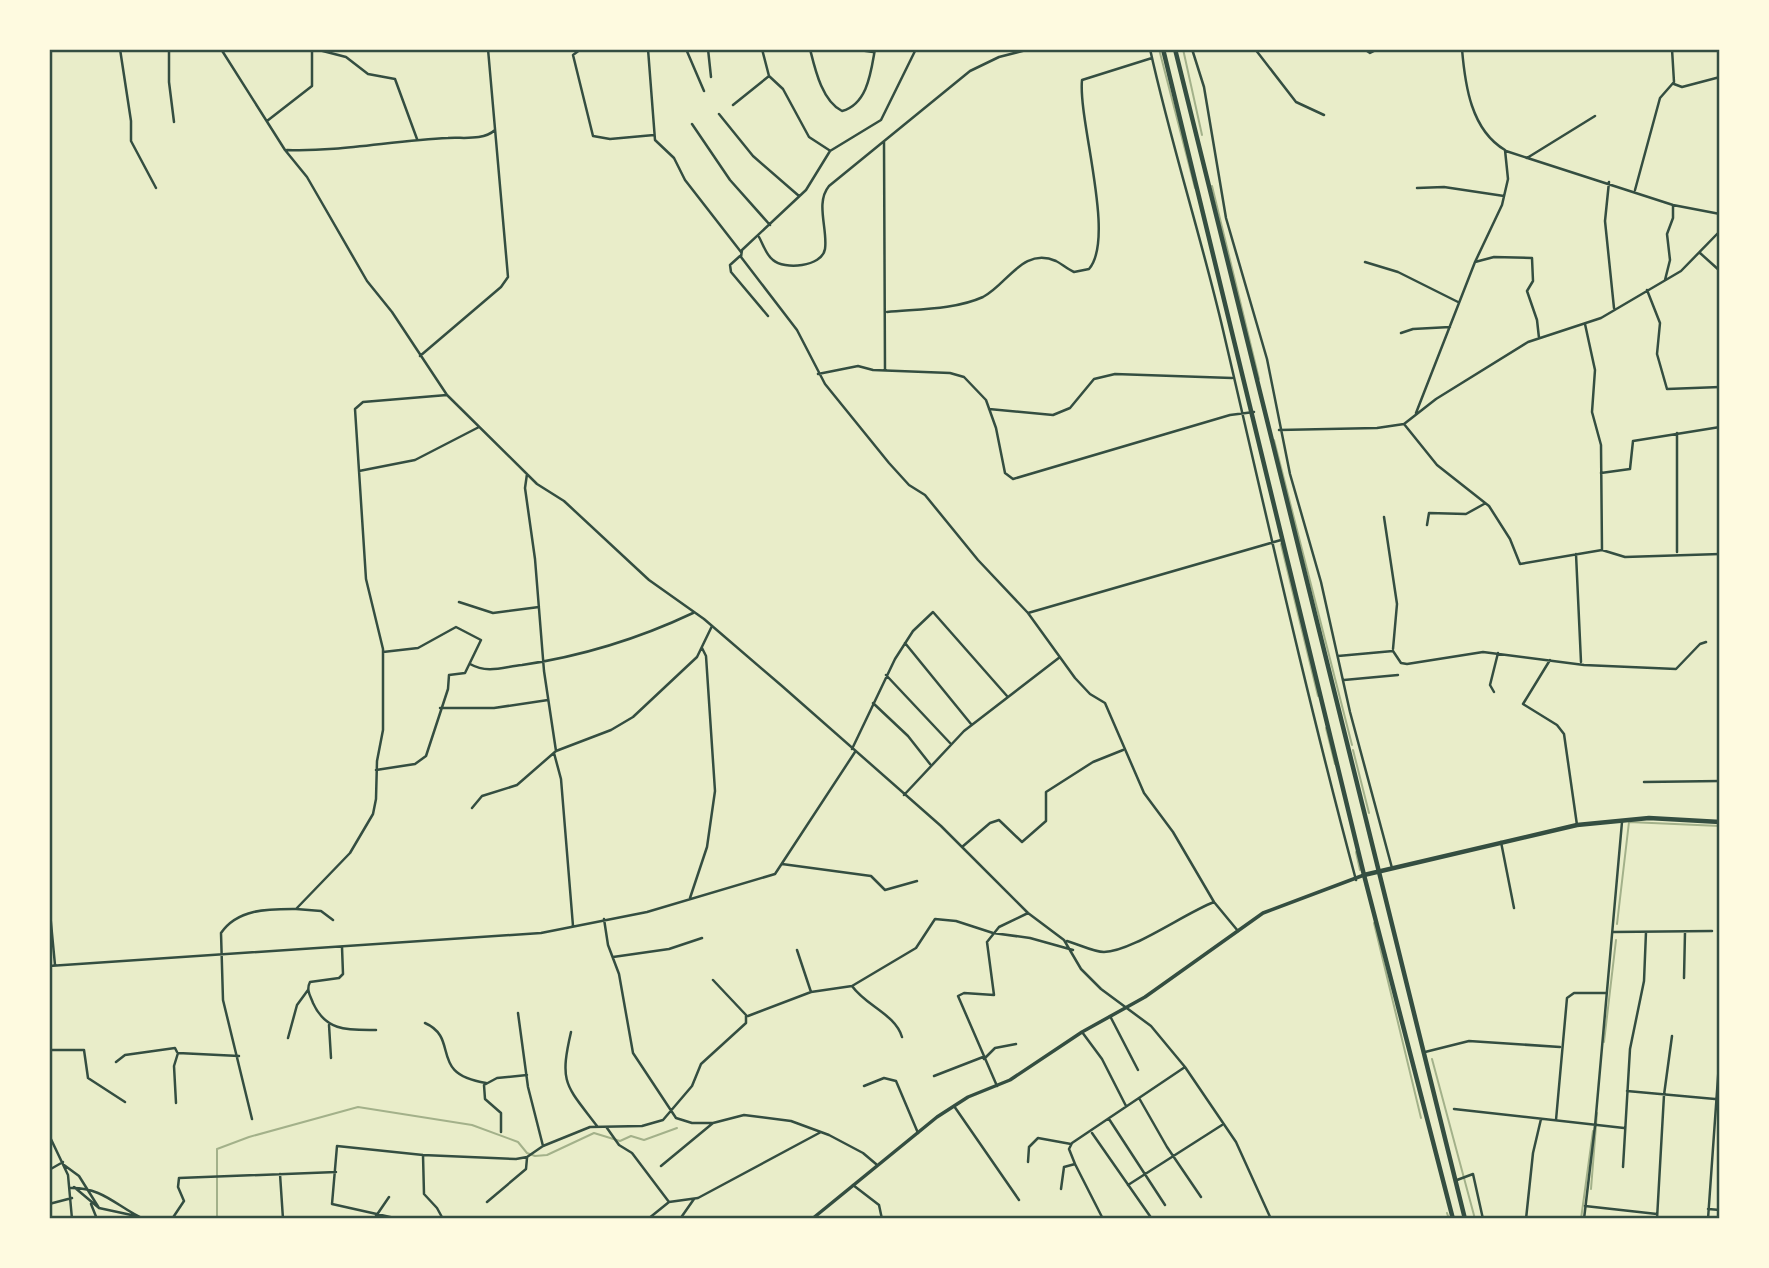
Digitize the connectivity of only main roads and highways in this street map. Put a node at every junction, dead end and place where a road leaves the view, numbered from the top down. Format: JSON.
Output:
{"nodes":[{"id":1,"x":1163,"y":49,"type":"edge"},
{"id":2,"x":1175,"y":49,"type":"edge"},
{"id":3,"x":1720,"y":822,"type":"edge"},
{"id":4,"x":1380,"y":872,"type":"junction"},
{"id":5,"x":1364,"y":875,"type":"junction"},
{"id":6,"x":1453,"y":1219,"type":"edge"},
{"id":7,"x":1465,"y":1219,"type":"edge"}],
"edges":[{"from":1,"to":5,"type":"main road"},
{"from":2,"to":4,"type":"main road"},
{"from":3,"to":4,"type":"main road"},
{"from":4,"to":5,"type":"main road"},
{"from":4,"to":7,"type":"main road"},
{"from":5,"to":6,"type":"main road"}]}
